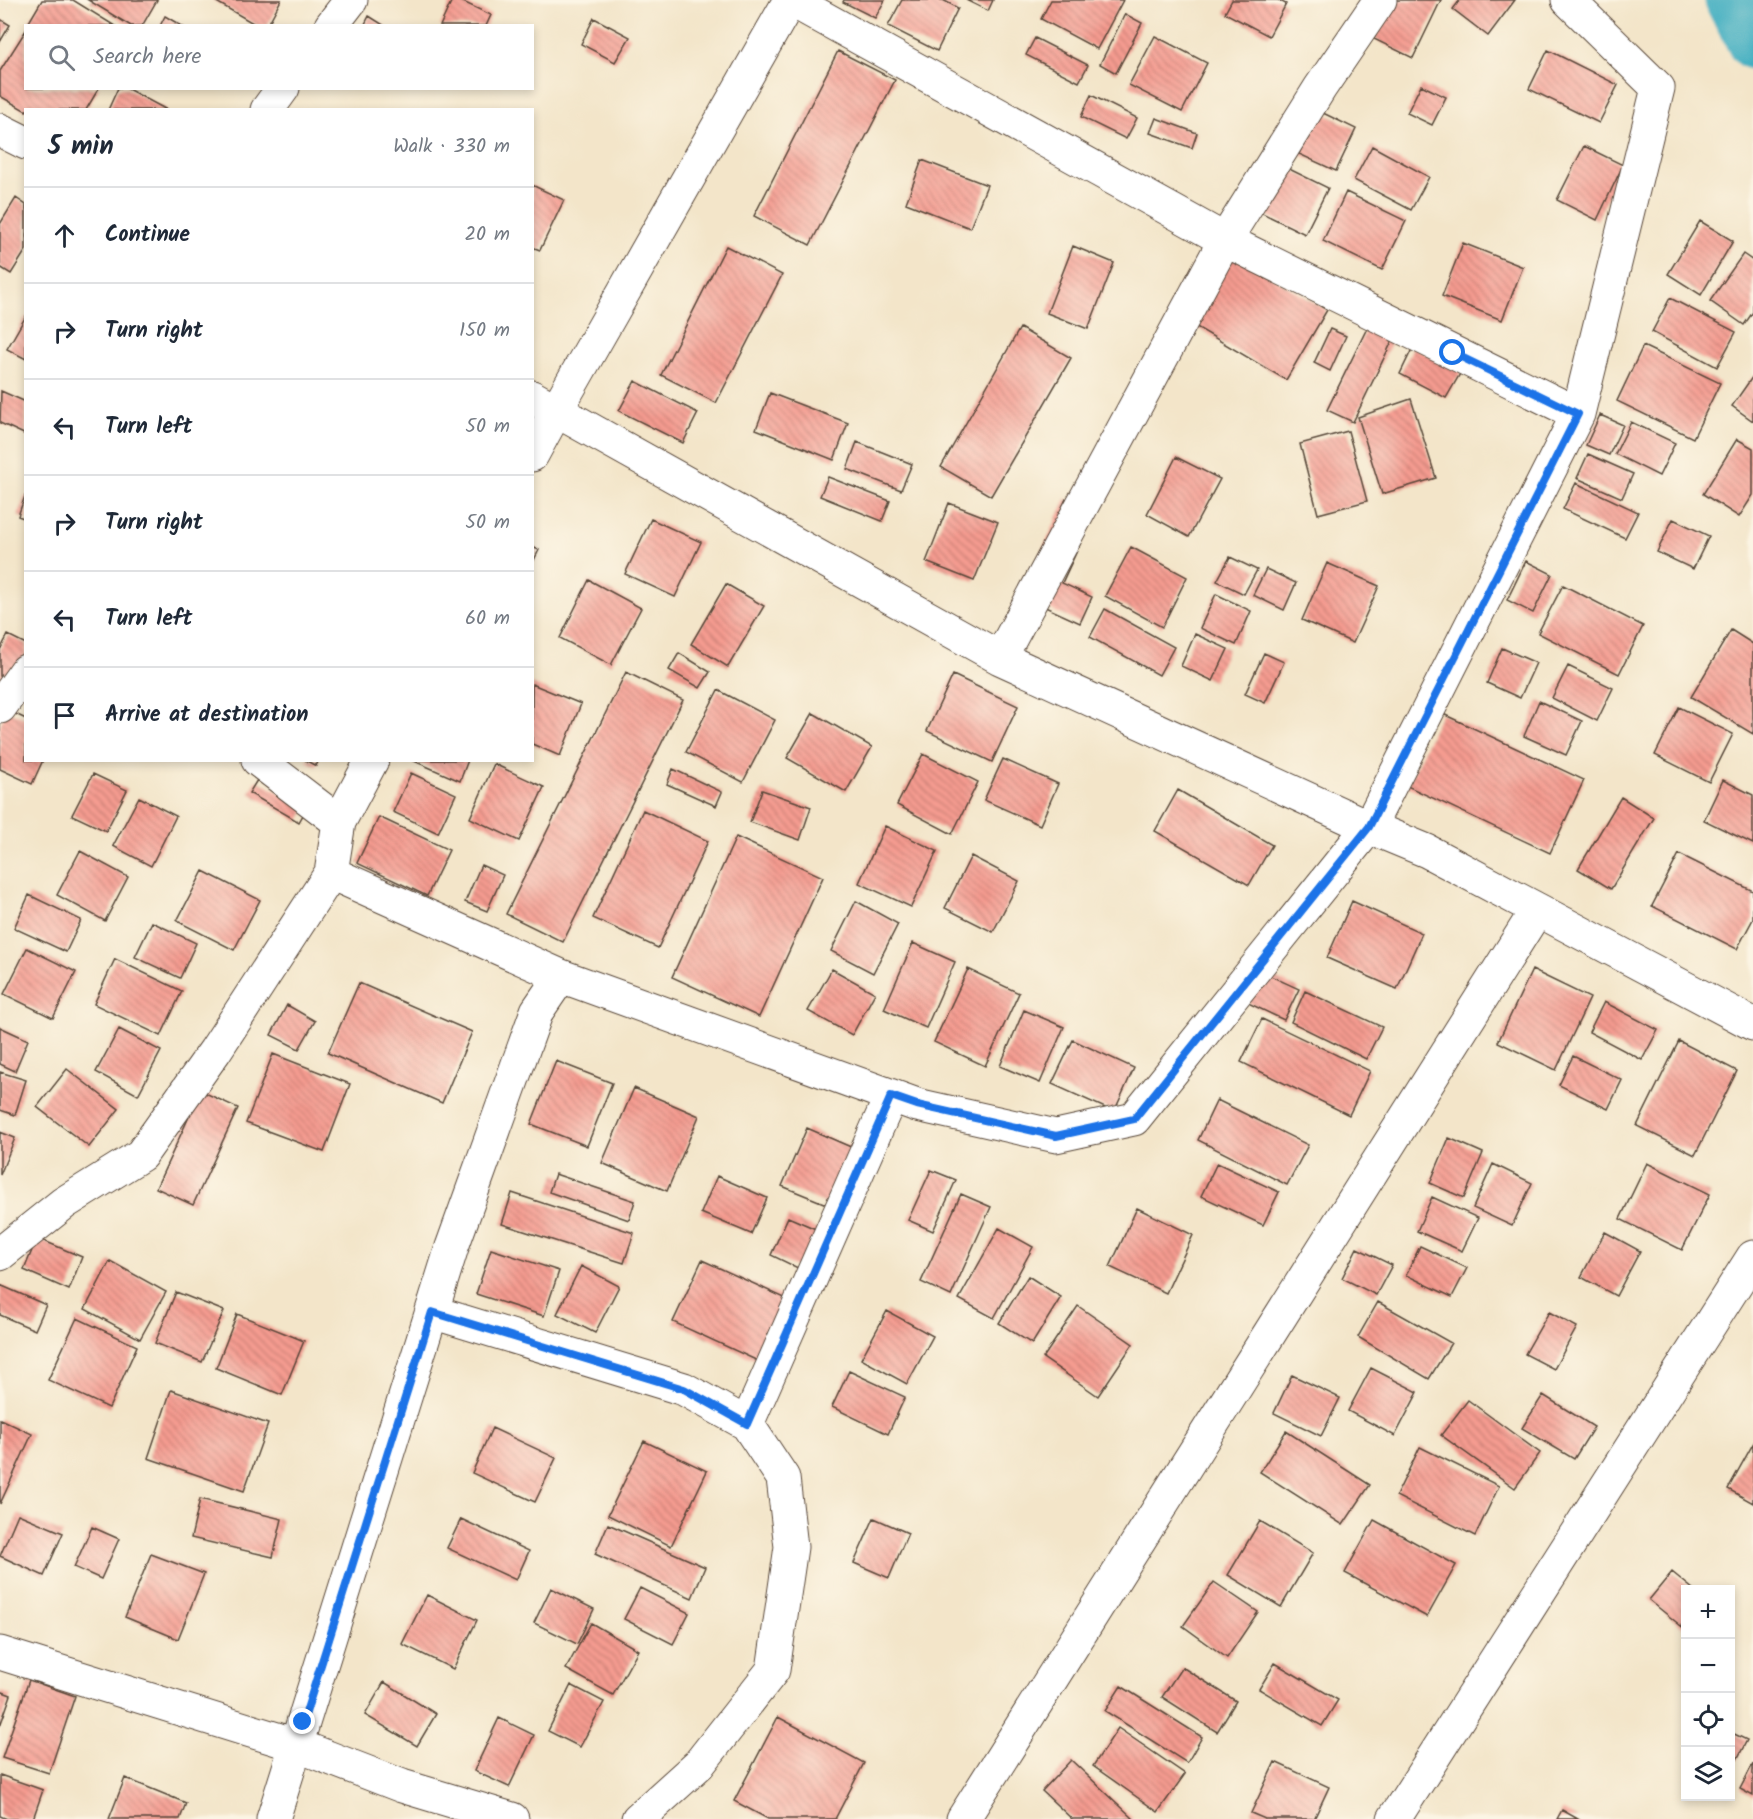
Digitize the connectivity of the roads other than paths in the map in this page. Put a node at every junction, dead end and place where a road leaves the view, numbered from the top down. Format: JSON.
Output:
{"nodes":[{"id":1,"x":351,"y":0,"type":"edge"},
{"id":2,"x":791,"y":0,"type":"edge"},
{"id":3,"x":1380,"y":0,"type":"edge"},
{"id":4,"x":1568,"y":0,"type":"edge"},
{"id":5,"x":333,"y":24,"type":"edge"},
{"id":6,"x":282,"y":90,"type":"edge"},
{"id":7,"x":268,"y":108,"type":"edge"},
{"id":8,"x":0,"y":130,"type":"edge"},
{"id":9,"x":24,"y":142,"type":"edge"},
{"id":10,"x":1226,"y":240,"type":"junction"},
{"id":11,"x":545,"y":403,"type":"edge"},
{"id":12,"x":1578,"y":414,"type":"junction"},
{"id":13,"x":534,"y":447,"type":"edge"},
{"id":14,"x":1000,"y":658,"type":"junction"},
{"id":15,"x":24,"y":674,"type":"edge"},
{"id":16,"x":0,"y":707,"type":"edge"},
{"id":17,"x":261,"y":762,"type":"edge"},
{"id":18,"x":371,"y":762,"type":"edge"},
{"id":19,"x":339,"y":822,"type":"junction"},
{"id":20,"x":1369,"y":827,"type":"junction"},
{"id":21,"x":330,"y":873,"type":"junction"},
{"id":22,"x":1537,"y":910,"type":"junction"},
{"id":23,"x":561,"y":976,"type":"junction"},
{"id":24,"x":1753,"y":1024,"type":"edge"},
{"id":25,"x":891,"y":1096,"type":"junction"},
{"id":26,"x":0,"y":1254,"type":"edge"},
{"id":27,"x":1753,"y":1257,"type":"edge"},
{"id":28,"x":432,"y":1312,"type":"junction"},
{"id":29,"x":747,"y":1424,"type":"junction"},
{"id":30,"x":0,"y":1653,"type":"edge"},
{"id":31,"x":296,"y":1745,"type":"junction"},
{"id":32,"x":273,"y":1819,"type":"edge"},
{"id":33,"x":512,"y":1819,"type":"edge"},
{"id":34,"x":638,"y":1819,"type":"edge"},
{"id":35,"x":963,"y":1819,"type":"edge"},
{"id":36,"x":1394,"y":1819,"type":"edge"}],
"edges":[{"from":1,"to":5,"type":"street"},
{"from":2,"to":10,"type":"street"},
{"from":2,"to":11,"type":"street"},
{"from":3,"to":10,"type":"street"},
{"from":4,"to":12,"type":"street"},
{"from":6,"to":7,"type":"street"},
{"from":8,"to":9,"type":"street"},
{"from":10,"to":12,"type":"street"},
{"from":10,"to":14,"type":"street"},
{"from":11,"to":13,"type":"street"},
{"from":11,"to":14,"type":"street"},
{"from":12,"to":20,"type":"street"},
{"from":14,"to":20,"type":"street"},
{"from":15,"to":16,"type":"street"},
{"from":17,"to":19,"type":"street"},
{"from":18,"to":19,"type":"street"},
{"from":19,"to":21,"type":"street"},
{"from":20,"to":22,"type":"street"},
{"from":20,"to":25,"type":"street"},
{"from":21,"to":23,"type":"street"},
{"from":21,"to":26,"type":"street"},
{"from":22,"to":24,"type":"street"},
{"from":22,"to":35,"type":"street"},
{"from":23,"to":25,"type":"street"},
{"from":23,"to":28,"type":"street"},
{"from":25,"to":29,"type":"street"},
{"from":27,"to":36,"type":"street"},
{"from":28,"to":29,"type":"street"},
{"from":28,"to":31,"type":"street"},
{"from":29,"to":34,"type":"street"},
{"from":30,"to":31,"type":"street"},
{"from":31,"to":32,"type":"street"},
{"from":31,"to":33,"type":"street"}]}
